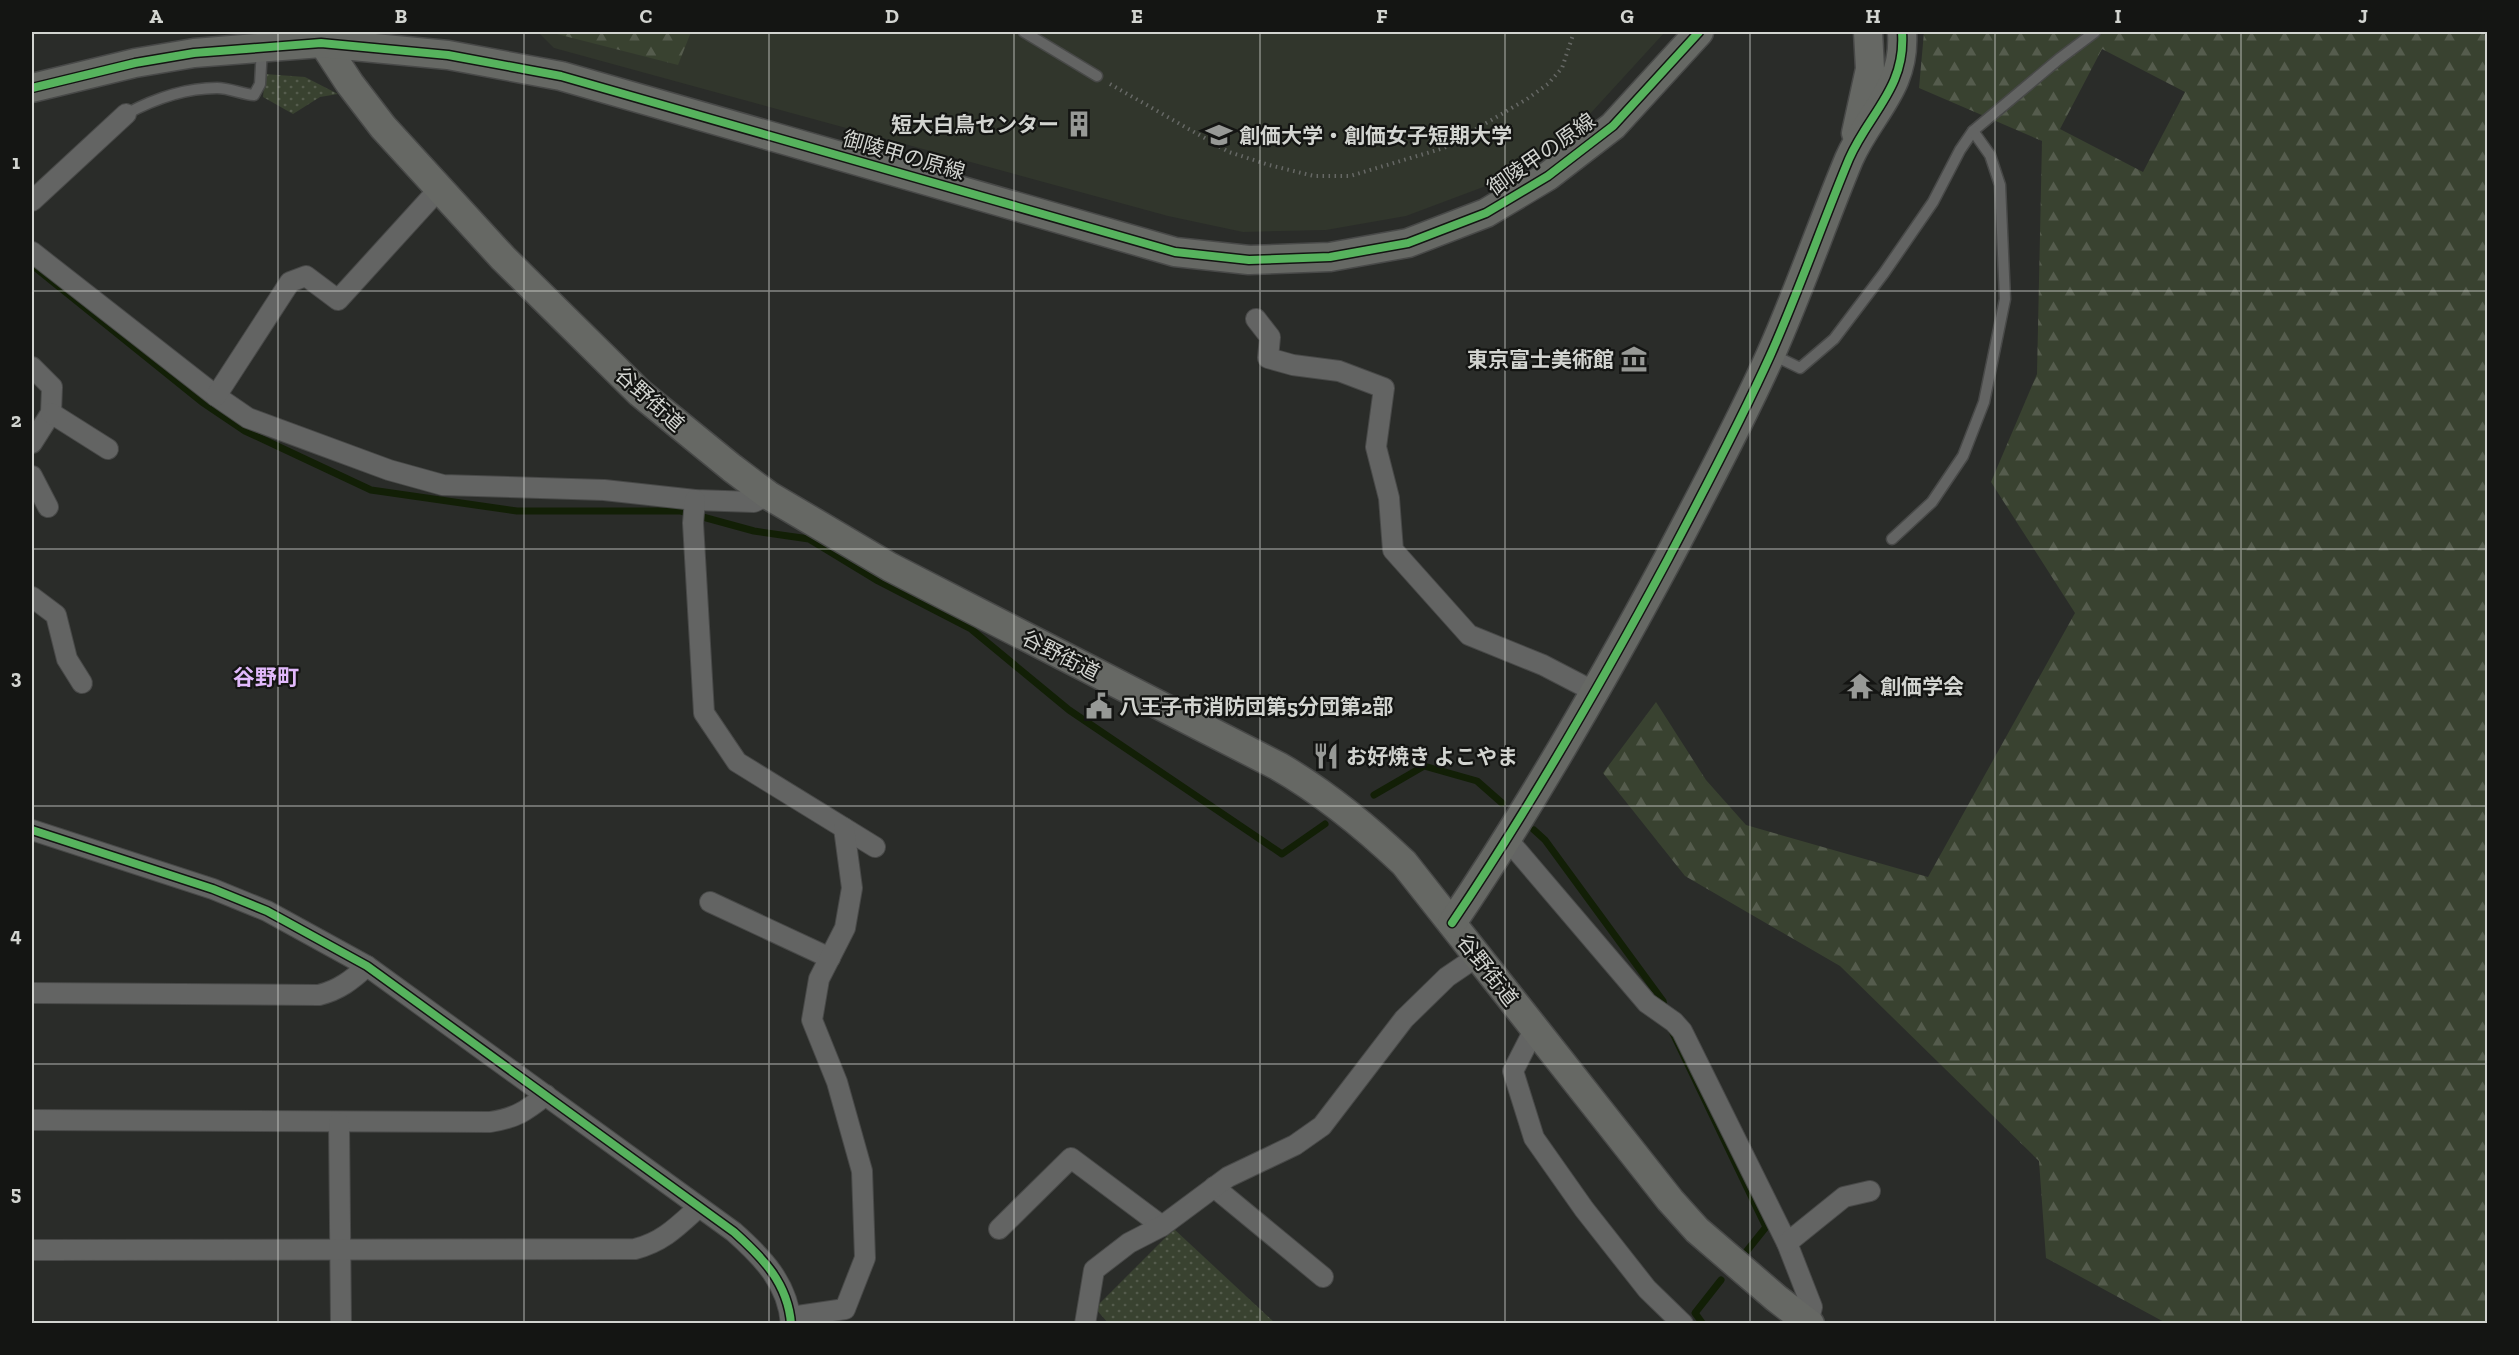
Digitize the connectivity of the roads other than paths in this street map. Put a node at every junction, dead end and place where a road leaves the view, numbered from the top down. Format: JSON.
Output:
{"nodes":[{"id":1,"x":1024,"y":32,"type":"edge"},
{"id":2,"x":1699,"y":32,"type":"edge"},
{"id":3,"x":1868,"y":32,"type":"edge"},
{"id":4,"x":1902,"y":32,"type":"edge"},
{"id":5,"x":2096,"y":32,"type":"edge"},
{"id":6,"x":318,"y":37,"type":"edge"},
{"id":7,"x":262,"y":48,"type":"junction"},
{"id":8,"x":1097,"y":76,"type":"road end"},
{"id":9,"x":32,"y":88,"type":"edge"},
{"id":10,"x":126,"y":114,"type":"joint"},
{"id":11,"x":1973,"y":131,"type":"junction"},
{"id":12,"x":1851,"y":155,"type":"junction"},
{"id":13,"x":439,"y":189,"type":"junction"},
{"id":14,"x":32,"y":201,"type":"edge"},
{"id":15,"x":32,"y":252,"type":"edge"},
{"id":16,"x":1256,"y":320,"type":"dead end"},
{"id":17,"x":1771,"y":354,"type":"junction"},
{"id":18,"x":32,"y":367,"type":"edge"},
{"id":19,"x":216,"y":396,"type":"junction"},
{"id":20,"x":51,"y":413,"type":"junction"},
{"id":21,"x":32,"y":443,"type":"edge"},
{"id":22,"x":108,"y":449,"type":"dead end"},
{"id":23,"x":32,"y":476,"type":"edge"},
{"id":24,"x":768,"y":495,"type":"junction"},
{"id":25,"x":48,"y":507,"type":"dead end"},
{"id":26,"x":694,"y":509,"type":"junction"},
{"id":27,"x":1892,"y":540,"type":"dead end"},
{"id":28,"x":32,"y":597,"type":"edge"},
{"id":29,"x":82,"y":683,"type":"dead end"},
{"id":30,"x":1595,"y":692,"type":"junction"},
{"id":31,"x":844,"y":828,"type":"junction"},
{"id":32,"x":32,"y":830,"type":"edge"},
{"id":33,"x":1508,"y":840,"type":"junction"},
{"id":34,"x":875,"y":847,"type":"dead end"},
{"id":35,"x":710,"y":902,"type":"dead end"},
{"id":36,"x":1452,"y":923,"type":"junction"},
{"id":37,"x":1478,"y":956,"type":"junction"},
{"id":38,"x":830,"y":958,"type":"junction"},
{"id":39,"x":367,"y":966,"type":"junction"},
{"id":40,"x":32,"y":993,"type":"edge"},
{"id":41,"x":1534,"y":1030,"type":"junction"},
{"id":42,"x":546,"y":1095,"type":"junction"},
{"id":43,"x":32,"y":1120,"type":"edge"},
{"id":44,"x":339,"y":1123,"type":"junction"},
{"id":45,"x":1214,"y":1187,"type":"junction"},
{"id":46,"x":1870,"y":1191,"type":"dead end"},
{"id":47,"x":699,"y":1207,"type":"junction"},
{"id":48,"x":1162,"y":1226,"type":"junction"},
{"id":49,"x":999,"y":1229,"type":"dead end"},
{"id":50,"x":1787,"y":1243,"type":"junction"},
{"id":51,"x":32,"y":1250,"type":"edge"},
{"id":52,"x":342,"y":1250,"type":"junction"},
{"id":53,"x":1323,"y":1277,"type":"dead end"},
{"id":54,"x":791,"y":1320,"type":"edge"},
{"id":55,"x":341,"y":1323,"type":"edge"},
{"id":56,"x":1085,"y":1323,"type":"edge"},
{"id":57,"x":1683,"y":1323,"type":"edge"},
{"id":58,"x":1809,"y":1323,"type":"edge"}],
"edges":[{"from":1,"to":8,"type":"lane"},
{"from":2,"to":6,"type":"street","name":"御陵甲の原線"},
{"from":3,"to":12,"type":"street"},
{"from":4,"to":12,"type":"street"},
{"from":5,"to":11,"type":"lane"},
{"from":6,"to":7,"type":"street","name":"御陵甲の原線"},
{"from":6,"to":13,"type":"street","name":"谷野街道"},
{"from":7,"to":9,"type":"street","name":"御陵甲の原線"},
{"from":7,"to":10,"type":"lane"},
{"from":10,"to":14,"type":"street"},
{"from":11,"to":17,"type":"lane"},
{"from":11,"to":27,"type":"lane"},
{"from":12,"to":17,"type":"street"},
{"from":13,"to":19,"type":"street"},
{"from":13,"to":24,"type":"street","name":"谷野街道"},
{"from":15,"to":19,"type":"street"},
{"from":16,"to":30,"type":"street"},
{"from":17,"to":30,"type":"street"},
{"from":18,"to":20,"type":"street"},
{"from":19,"to":26,"type":"street"},
{"from":20,"to":21,"type":"street"},
{"from":20,"to":22,"type":"street"},
{"from":23,"to":25,"type":"street"},
{"from":24,"to":26,"type":"street"},
{"from":24,"to":36,"type":"street","name":"谷野街道"},
{"from":26,"to":31,"type":"street"},
{"from":28,"to":29,"type":"street"},
{"from":30,"to":33,"type":"street"},
{"from":31,"to":34,"type":"street"},
{"from":31,"to":38,"type":"street"},
{"from":32,"to":39,"type":"street"},
{"from":33,"to":36,"type":"street"},
{"from":33,"to":50,"type":"street"},
{"from":35,"to":38,"type":"street"},
{"from":36,"to":37,"type":"street","name":"谷野街道"},
{"from":37,"to":41,"type":"street","name":"谷野街道"},
{"from":37,"to":45,"type":"street"},
{"from":38,"to":54,"type":"street"},
{"from":39,"to":40,"type":"street"},
{"from":39,"to":42,"type":"street"},
{"from":41,"to":57,"type":"street"},
{"from":41,"to":58,"type":"street","name":"谷野街道"},
{"from":42,"to":44,"type":"street"},
{"from":42,"to":47,"type":"street"},
{"from":43,"to":44,"type":"street"},
{"from":44,"to":52,"type":"street"},
{"from":45,"to":48,"type":"street"},
{"from":45,"to":53,"type":"street"},
{"from":46,"to":50,"type":"street"},
{"from":47,"to":52,"type":"street"},
{"from":47,"to":54,"type":"street"},
{"from":48,"to":49,"type":"street"},
{"from":48,"to":56,"type":"street"},
{"from":50,"to":58,"type":"street"},
{"from":51,"to":52,"type":"street"},
{"from":52,"to":55,"type":"street"}]}
